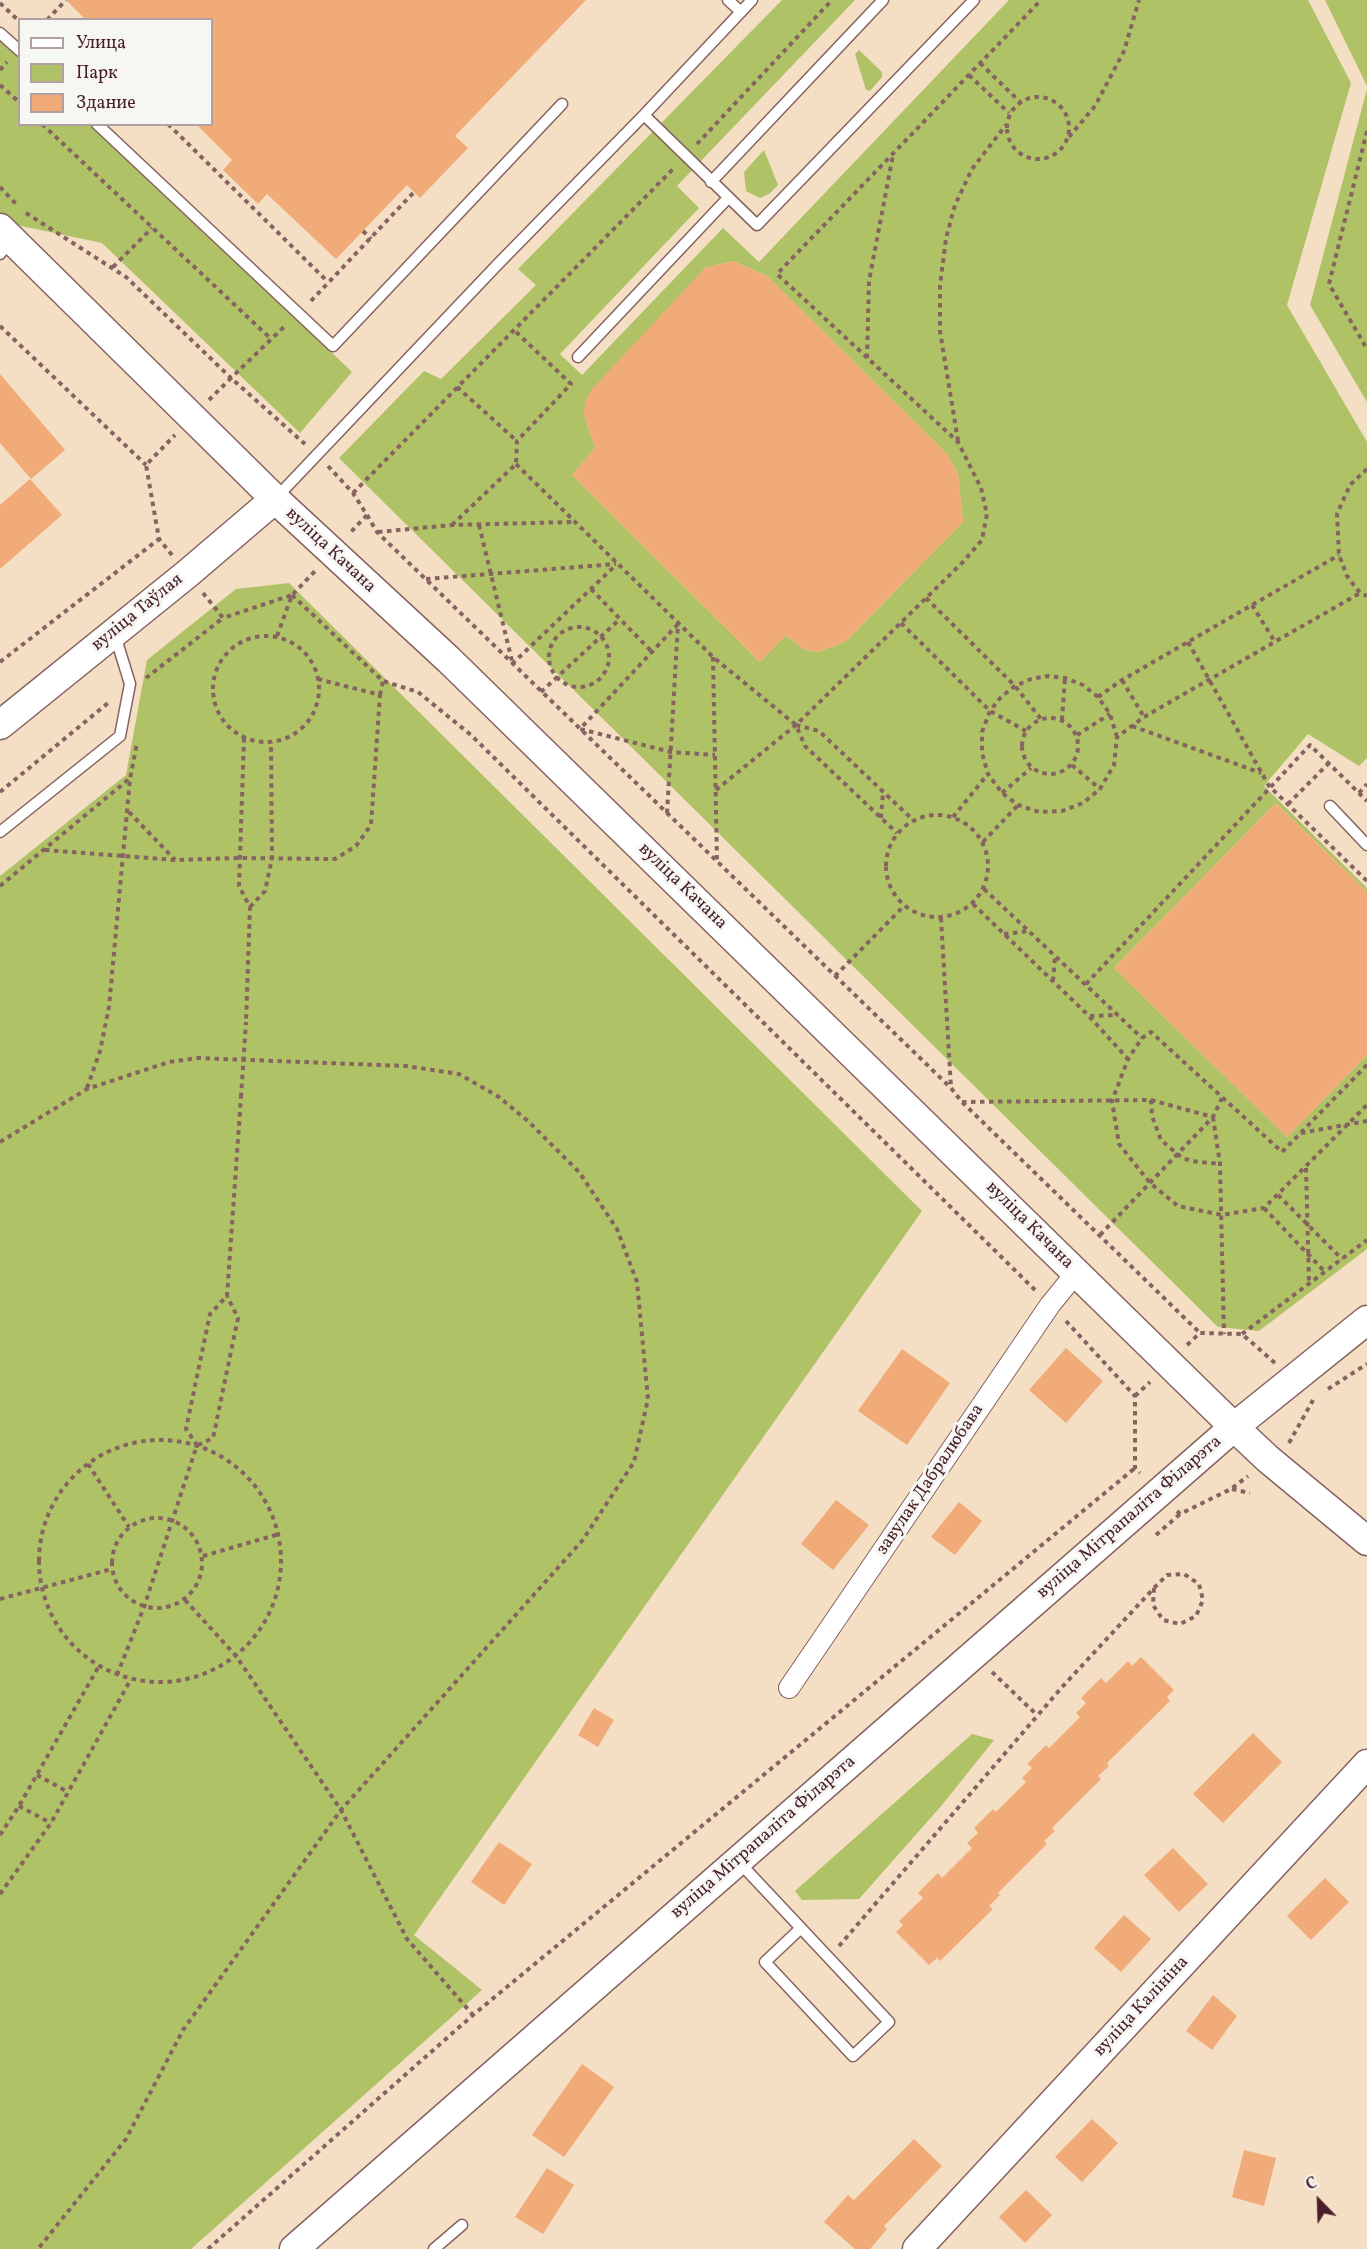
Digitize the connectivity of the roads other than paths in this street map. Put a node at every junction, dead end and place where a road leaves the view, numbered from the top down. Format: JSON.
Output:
{"nodes":[{"id":1,"x":728,"y":0,"type":"edge"},
{"id":2,"x":752,"y":0,"type":"edge"},
{"id":3,"x":883,"y":0,"type":"edge"},
{"id":4,"x":974,"y":0,"type":"edge"},
{"id":5,"x":741,"y":12,"type":"junction"},
{"id":6,"x":0,"y":33,"type":"edge"},
{"id":7,"x":18,"y":49,"type":"edge"},
{"id":8,"x":562,"y":104,"type":"dead end"},
{"id":9,"x":644,"y":116,"type":"junction"},
{"id":10,"x":99,"y":126,"type":"edge"},
{"id":11,"x":711,"y":182,"type":"junction"},
{"id":12,"x":728,"y":198,"type":"junction"},
{"id":13,"x":4,"y":240,"type":"edge"},
{"id":14,"x":578,"y":357,"type":"dead end"},
{"id":15,"x":275,"y":499,"type":"junction"},
{"id":16,"x":113,"y":632,"type":"junction"},
{"id":17,"x":0,"y":724,"type":"edge"},
{"id":18,"x":1330,"y":806,"type":"dead end"},
{"id":19,"x":0,"y":832,"type":"edge"},
{"id":20,"x":1367,"y":845,"type":"edge"},
{"id":21,"x":1076,"y":1273,"type":"junction"},
{"id":22,"x":1367,"y":1320,"type":"edge"},
{"id":23,"x":1234,"y":1427,"type":"junction"},
{"id":24,"x":1367,"y":1540,"type":"edge"},
{"id":25,"x":789,"y":1689,"type":"dead end"},
{"id":26,"x":1367,"y":1764,"type":"edge"},
{"id":27,"x":738,"y":1860,"type":"junction"},
{"id":28,"x":801,"y":1928,"type":"junction"},
{"id":29,"x":462,"y":2225,"type":"dead end"},
{"id":30,"x":294,"y":2249,"type":"edge"},
{"id":31,"x":434,"y":2249,"type":"edge"},
{"id":32,"x":917,"y":2249,"type":"edge"}],
"edges":[{"from":1,"to":5,"type":"lane"},
{"from":2,"to":5,"type":"lane"},
{"from":3,"to":11,"type":"lane"},
{"from":4,"to":12,"type":"lane"},
{"from":5,"to":9,"type":"lane"},
{"from":6,"to":7,"type":"lane"},
{"from":8,"to":10,"type":"lane"},
{"from":9,"to":11,"type":"lane"},
{"from":9,"to":15,"type":"lane"},
{"from":11,"to":12,"type":"lane"},
{"from":12,"to":14,"type":"lane"},
{"from":13,"to":15,"type":"main road","name":"вуліца Качана"},
{"from":15,"to":16,"type":"main road","name":"вуліца Таўлая"},
{"from":15,"to":21,"type":"main road","name":"вуліца Качана"},
{"from":16,"to":17,"type":"main road","name":"вуліца Таўлая"},
{"from":16,"to":19,"type":"lane"},
{"from":18,"to":20,"type":"lane"},
{"from":21,"to":23,"type":"main road","name":"вуліца Качана"},
{"from":21,"to":25,"type":"street","name":"завулак Дабралюбава"},
{"from":22,"to":23,"type":"main road","name":"вуліца Мітрапаліта Філарэта"},
{"from":23,"to":24,"type":"main road","name":"вуліца Качана"},
{"from":23,"to":27,"type":"main road","name":"вуліца Мітрапаліта Філарэта"},
{"from":26,"to":32,"type":"main road","name":"вуліца Калініна"},
{"from":27,"to":28,"type":"lane"},
{"from":27,"to":30,"type":"main road","name":"вуліца Мітрапаліта Філарэта"},
{"from":28,"to":28,"type":"lane"},
{"from":29,"to":31,"type":"lane"}]}
